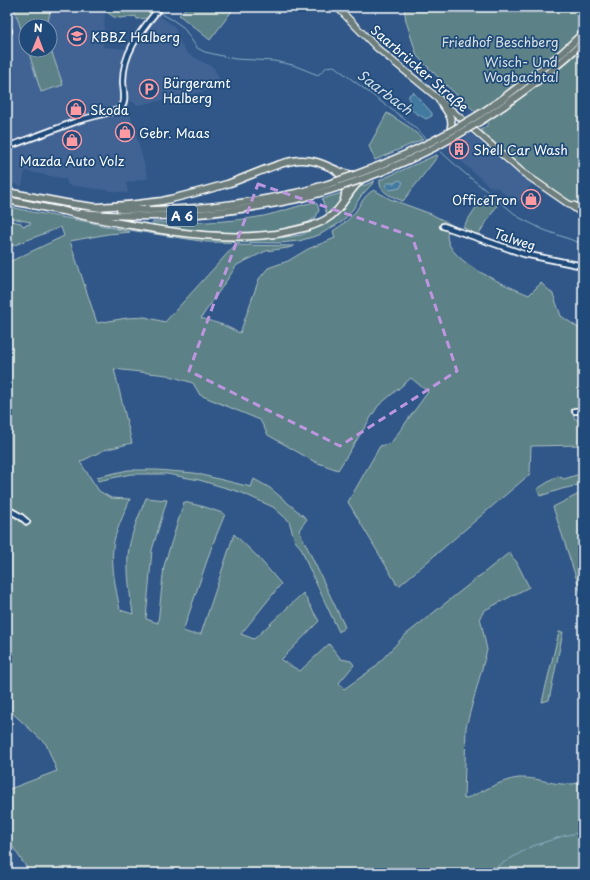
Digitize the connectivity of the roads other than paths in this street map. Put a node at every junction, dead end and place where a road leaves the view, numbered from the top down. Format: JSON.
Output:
{"nodes":[{"id":1,"x":160,"y":7,"type":"edge"},
{"id":2,"x":337,"y":7,"type":"edge"},
{"id":3,"x":583,"y":33,"type":"edge"},
{"id":4,"x":583,"y":42,"type":"edge"},
{"id":5,"x":439,"y":98,"type":"junction"},
{"id":6,"x":503,"y":102,"type":"junction"},
{"id":7,"x":469,"y":125,"type":"junction"},
{"id":8,"x":451,"y":135,"type":"junction"},
{"id":9,"x":7,"y":147,"type":"edge"},
{"id":10,"x":329,"y":166,"type":"junction"},
{"id":11,"x":368,"y":174,"type":"junction"},
{"id":12,"x":7,"y":192,"type":"edge"},
{"id":13,"x":302,"y":195,"type":"junction"},
{"id":14,"x":7,"y":200,"type":"edge"},
{"id":15,"x":565,"y":202,"type":"junction"},
{"id":16,"x":343,"y":203,"type":"junction"},
{"id":17,"x":98,"y":207,"type":"junction"},
{"id":18,"x":60,"y":210,"type":"junction"},
{"id":19,"x":583,"y":210,"type":"edge"},
{"id":20,"x":583,"y":214,"type":"edge"},
{"id":21,"x":443,"y":226,"type":"dead end"},
{"id":22,"x":583,"y":266,"type":"edge"},
{"id":23,"x":575,"y":411,"type":"dead end"},
{"id":24,"x":583,"y":411,"type":"edge"},
{"id":25,"x":7,"y":509,"type":"edge"},
{"id":26,"x":27,"y":522,"type":"dead end"}],
"edges":[{"from":1,"to":9,"type":"street"},
{"from":2,"to":5,"type":"main road","name":"Saarbrücker Straße"},
{"from":3,"to":6,"type":"highway","number":"A 6"},
{"from":4,"to":6,"type":"highway","number":"A 6"},
{"from":5,"to":7,"type":"main road","name":"Saarbrücker Straße"},
{"from":5,"to":8,"type":"highway"},
{"from":6,"to":13,"type":"highway","number":"A 6","bridge":true},
{"from":7,"to":8,"type":"highway","number":"A 6"},
{"from":7,"to":15,"type":"main road","name":"Saarbrücker Straße"},
{"from":8,"to":11,"type":"highway","number":"A 6","bridge":true},
{"from":10,"to":11,"type":"highway","number":"A 6"},
{"from":10,"to":16,"type":"highway","number":"A 6"},
{"from":10,"to":17,"type":"highway","number":"A 6"},
{"from":11,"to":16,"type":"highway"},
{"from":12,"to":17,"type":"highway","number":"A 6"},
{"from":13,"to":17,"type":"highway","number":"A 6"},
{"from":13,"to":18,"type":"highway","number":"A 6"},
{"from":14,"to":18,"type":"highway","number":"A 6"},
{"from":15,"to":19,"type":"main road"},
{"from":15,"to":20,"type":"main road"},
{"from":16,"to":18,"type":"highway"},
{"from":21,"to":22,"type":"street","name":"Talweg"},
{"from":23,"to":24,"type":"street"},
{"from":25,"to":26,"type":"street"}]}
